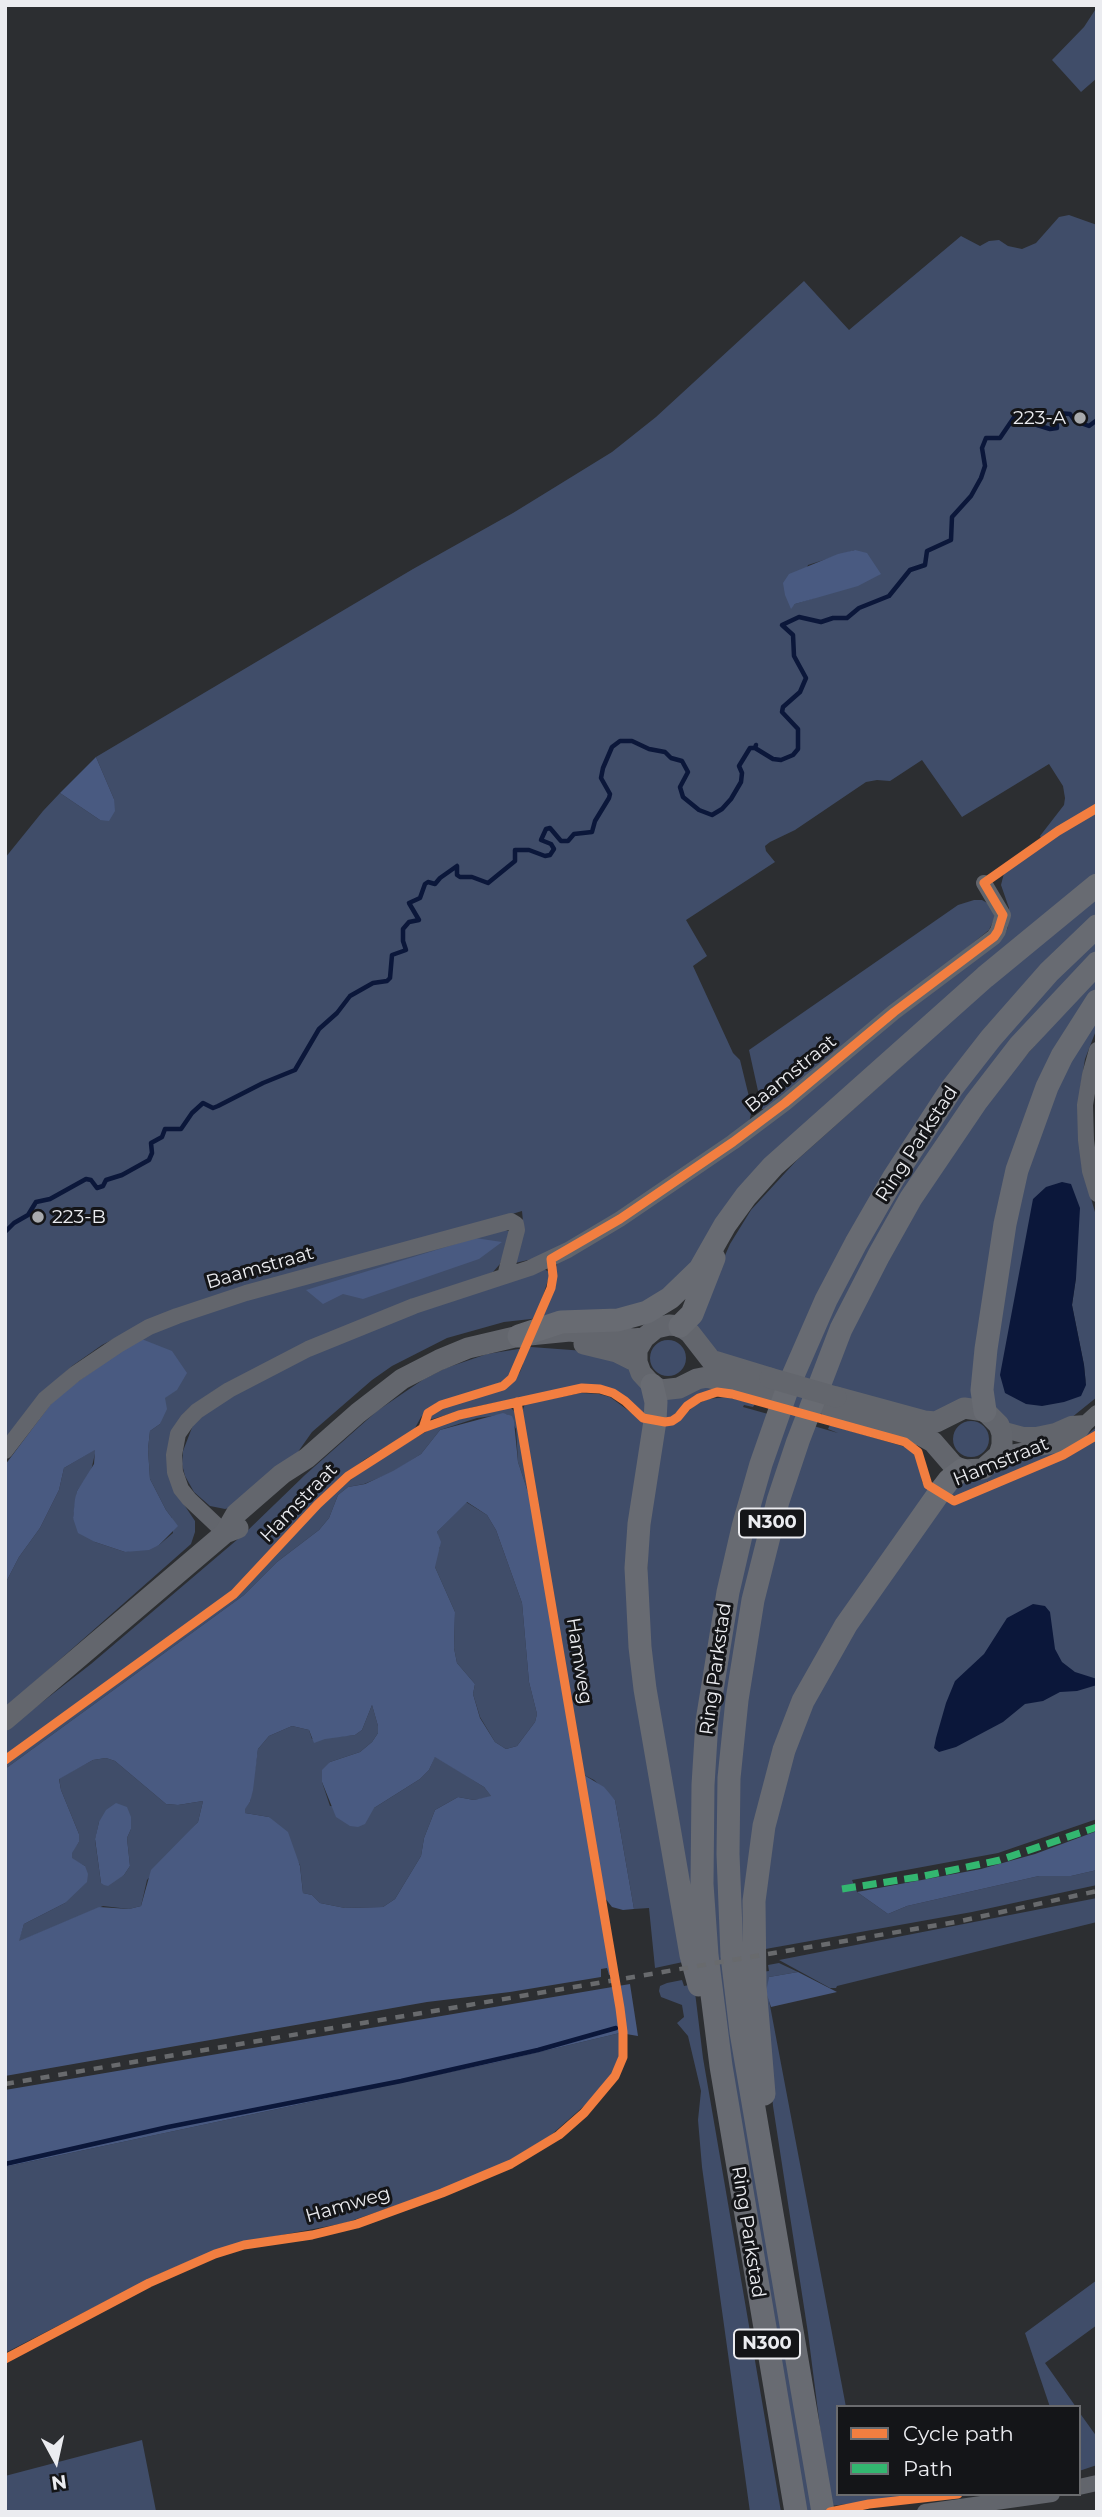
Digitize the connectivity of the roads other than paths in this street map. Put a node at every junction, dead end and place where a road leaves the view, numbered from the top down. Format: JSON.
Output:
{"nodes":[{"id":1,"x":984,"y":883,"type":"dead end"},
{"id":2,"x":1097,"y":885,"type":"edge"},
{"id":3,"x":1097,"y":926,"type":"edge"},
{"id":4,"x":1097,"y":963,"type":"edge"},
{"id":5,"x":1097,"y":1001,"type":"edge"},
{"id":6,"x":1097,"y":1050,"type":"edge"},
{"id":7,"x":1097,"y":1194,"type":"edge"},
{"id":8,"x":725,"y":1225,"type":"junction"},
{"id":9,"x":505,"y":1276,"type":"junction"},
{"id":10,"x":680,"y":1326,"type":"junction"},
{"id":11,"x":519,"y":1336,"type":"junction"},
{"id":12,"x":644,"y":1338,"type":"junction"},
{"id":13,"x":637,"y":1362,"type":"junction"},
{"id":14,"x":652,"y":1385,"type":"junction"},
{"id":15,"x":768,"y":1385,"type":"junction"},
{"id":16,"x":833,"y":1403,"type":"junction"},
{"id":17,"x":985,"y":1411,"type":"junction"},
{"id":18,"x":1091,"y":1418,"type":"edge"},
{"id":19,"x":1001,"y":1429,"type":"junction"},
{"id":20,"x":5,"y":1451,"type":"edge"},
{"id":21,"x":999,"y":1455,"type":"junction"},
{"id":22,"x":962,"y":1470,"type":"junction"},
{"id":23,"x":225,"y":1533,"type":"junction"},
{"id":24,"x":5,"y":1720,"type":"edge"},
{"id":25,"x":720,"y":2066,"type":"junction"},
{"id":26,"x":765,"y":2171,"type":"junction"},
{"id":27,"x":1038,"y":2496,"type":"edge"},
{"id":28,"x":796,"y":2512,"type":"edge"},
{"id":29,"x":823,"y":2512,"type":"edge"},
{"id":30,"x":925,"y":2512,"type":"edge"}],
"edges":[{"from":1,"to":9,"type":"street","name":"Baamstraat"},
{"from":2,"to":8,"type":"highway"},
{"from":3,"to":25,"type":"highway","name":"Ring Parkstad","number":"N300"},
{"from":4,"to":26,"type":"highway","name":"Ring Parkstad","number":"N300"},
{"from":5,"to":17,"type":"highway"},
{"from":6,"to":7,"type":"street"},
{"from":8,"to":10,"type":"highway"},
{"from":8,"to":11,"type":"highway"},
{"from":9,"to":20,"type":"street","name":"Baamstraat"},
{"from":9,"to":23,"type":"street","name":"Baamstraat"},
{"from":10,"to":12,"type":"main road","name":"Hamstraat"},
{"from":10,"to":15,"type":"main road","name":"Hamstraat"},
{"from":11,"to":12,"type":"main road","name":"Hamstraat"},
{"from":11,"to":13,"type":"main road","name":"Hamstraat"},
{"from":11,"to":23,"type":"main road","name":"Hamstraat"},
{"from":12,"to":13,"type":"main road"},
{"from":13,"to":14,"type":"main road"},
{"from":14,"to":15,"type":"main road","name":"Hamstraat"},
{"from":14,"to":25,"type":"highway","number":"N300"},
{"from":15,"to":16,"type":"main road","name":"Hamstraat"},
{"from":16,"to":17,"type":"main road","name":"Hamstraat"},
{"from":16,"to":22,"type":"main road","name":"Hamstraat"},
{"from":17,"to":19,"type":"main road","name":"Hamstraat"},
{"from":18,"to":19,"type":"street","name":"Hamstraat"},
{"from":18,"to":21,"type":"street","name":"Hamstraat"},
{"from":19,"to":21,"type":"main road","name":"Hamstraat"},
{"from":21,"to":22,"type":"main road","name":"Hamstraat"},
{"from":22,"to":26,"type":"highway","number":"N300"},
{"from":23,"to":24,"type":"main road","name":"Hamstraat"},
{"from":25,"to":28,"type":"highway","name":"Ring Parkstad","number":"N300"},
{"from":26,"to":29,"type":"highway","name":"Ring Parkstad","number":"N300"},
{"from":27,"to":30,"type":"street"}]}
